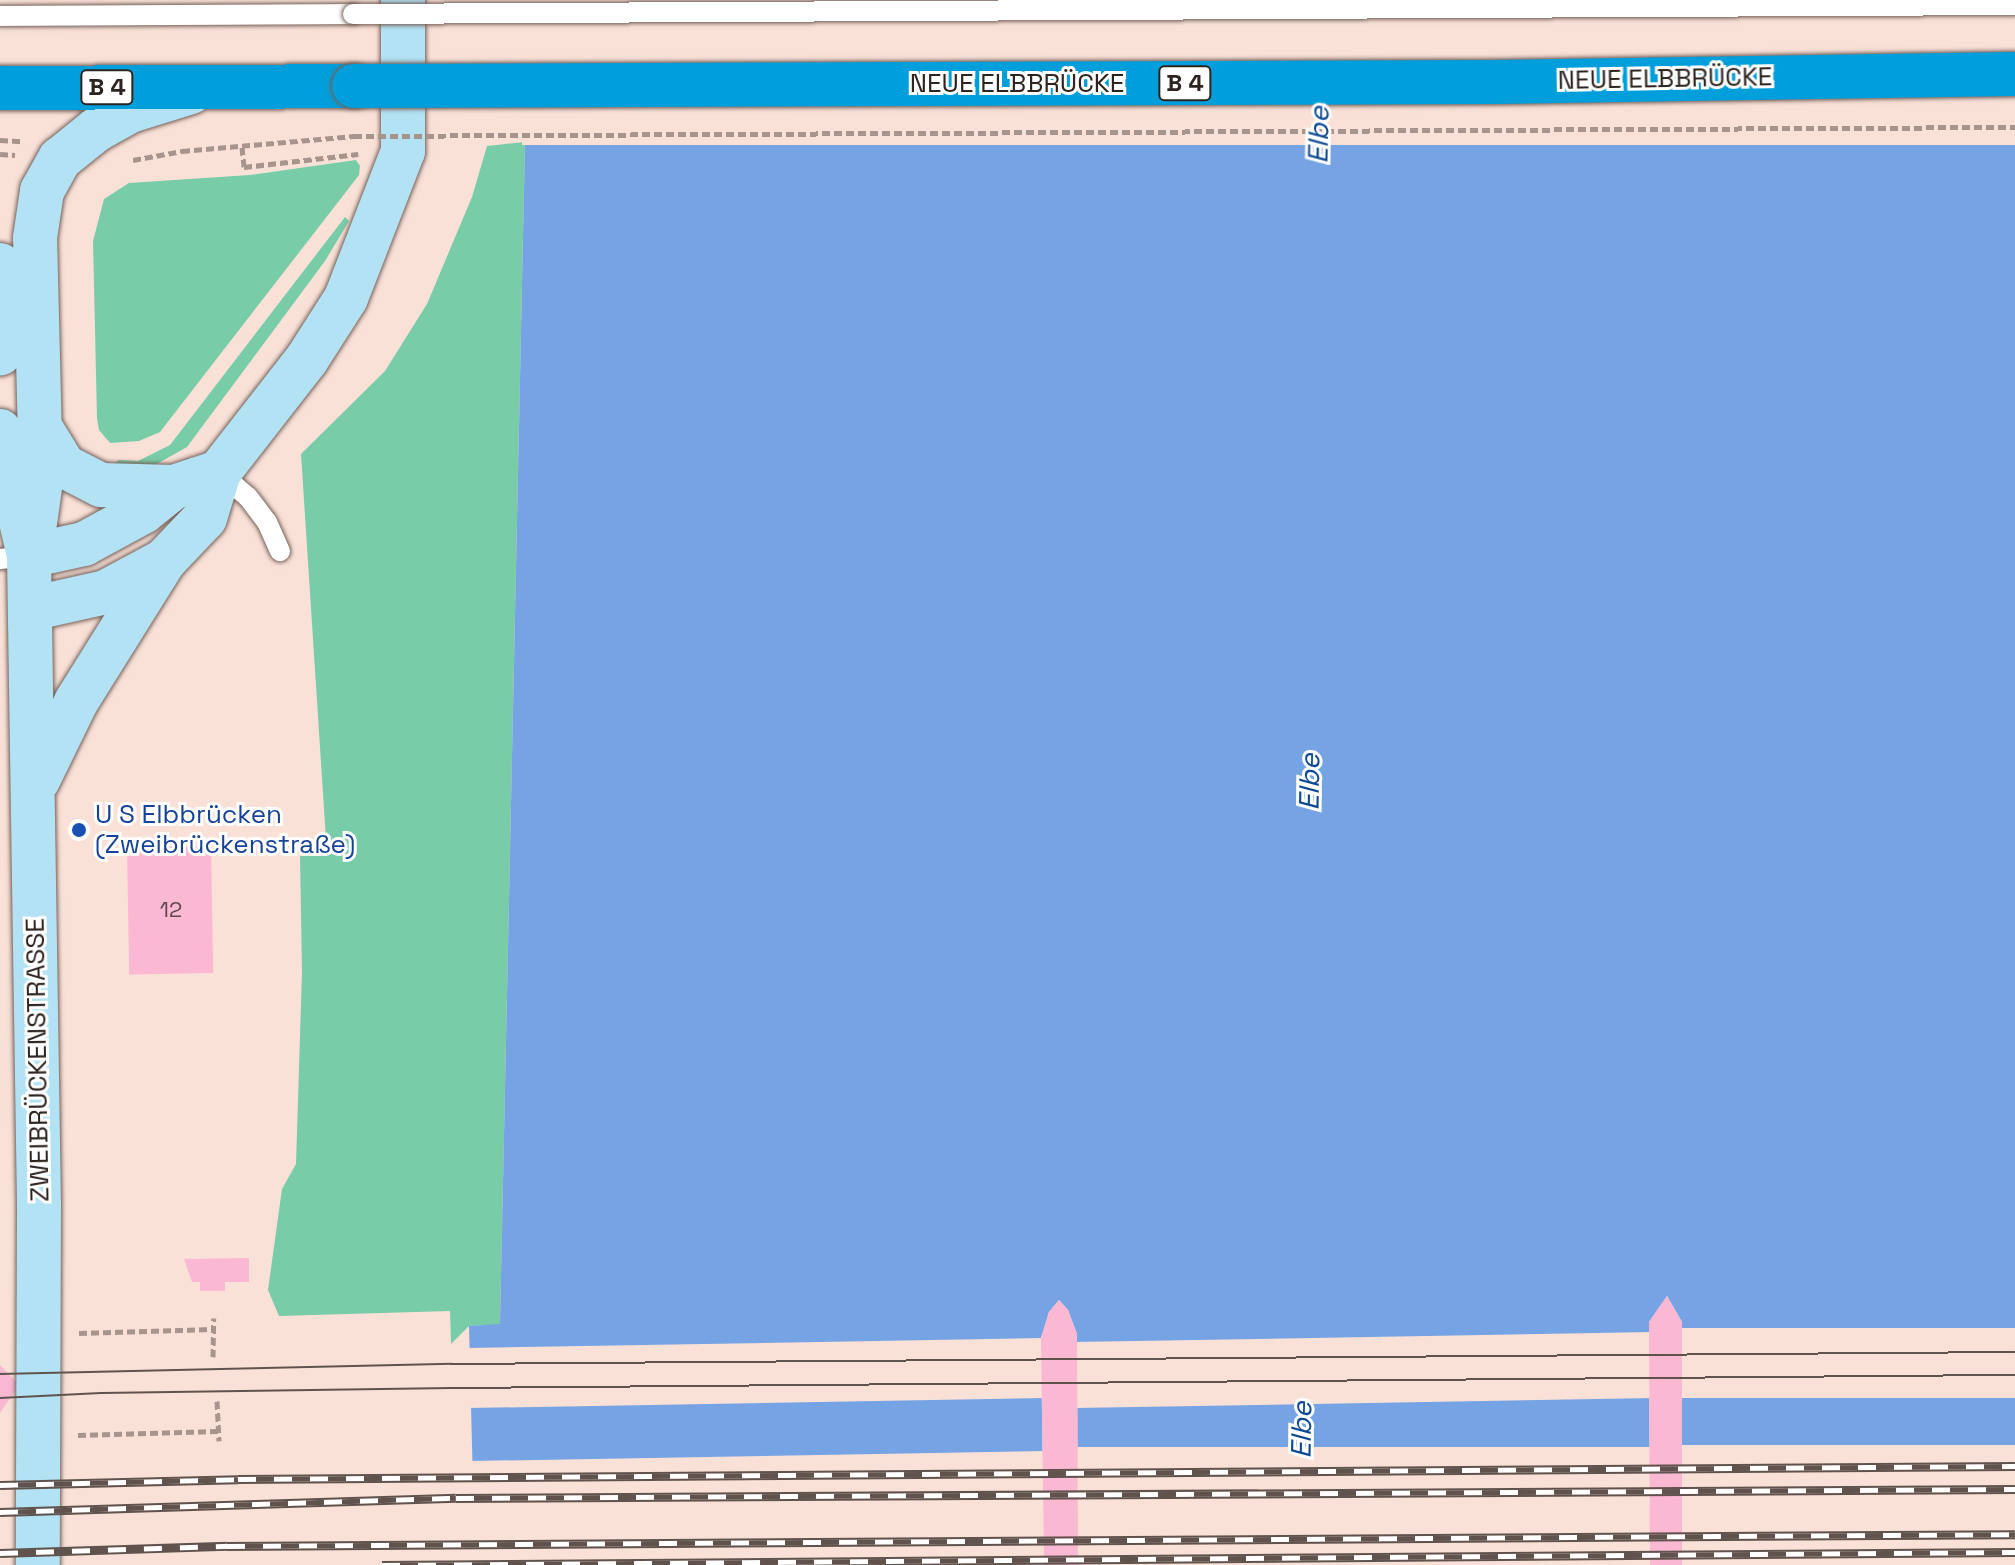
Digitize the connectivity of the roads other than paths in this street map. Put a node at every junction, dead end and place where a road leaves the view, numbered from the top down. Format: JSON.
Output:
{"nodes":[{"id":1,"x":403,"y":0,"type":"edge"},
{"id":2,"x":2015,"y":5,"type":"edge"},
{"id":3,"x":0,"y":16,"type":"edge"},
{"id":4,"x":2015,"y":74,"type":"edge"},
{"id":5,"x":215,"y":85,"type":"junction"},
{"id":6,"x":0,"y":88,"type":"edge"},
{"id":7,"x":0,"y":265,"type":"edge"},
{"id":8,"x":0,"y":354,"type":"edge"},
{"id":9,"x":20,"y":429,"type":"edge"},
{"id":10,"x":219,"y":472,"type":"junction"},
{"id":11,"x":174,"y":487,"type":"junction"},
{"id":12,"x":280,"y":551,"type":"dead end"},
{"id":13,"x":14,"y":557,"type":"edge"},
{"id":14,"x":164,"y":561,"type":"junction"},
{"id":15,"x":22,"y":609,"type":"junction"},
{"id":16,"x":35,"y":787,"type":"junction"},
{"id":17,"x":38,"y":1565,"type":"edge"}],
"edges":[{"from":1,"to":10,"type":"main road"},
{"from":2,"to":3,"type":"lane","bridge":true},
{"from":4,"to":5,"type":"highway","name":"NEUE ELBBRÜCKE","number":"B 4","bridge":true},
{"from":5,"to":6,"type":"highway","number":"B 4"},
{"from":5,"to":9,"type":"main road","name":"ZWEIBRÜCKENSTRASSE"},
{"from":7,"to":8,"type":"main road"},
{"from":9,"to":11,"type":"main road"},
{"from":9,"to":13,"type":"main road","name":"ZWEIBRÜCKENSTRASSE"},
{"from":10,"to":11,"type":"main road"},
{"from":10,"to":12,"type":"lane"},
{"from":10,"to":14,"type":"main road"},
{"from":11,"to":13,"type":"main road"},
{"from":13,"to":15,"type":"main road","name":"ZWEIBRÜCKENSTRASSE"},
{"from":14,"to":15,"type":"main road"},
{"from":14,"to":16,"type":"main road"},
{"from":15,"to":16,"type":"main road","name":"ZWEIBRÜCKENSTRASSE"},
{"from":16,"to":17,"type":"main road","name":"ZWEIBRÜCKENSTRASSE"}]}
